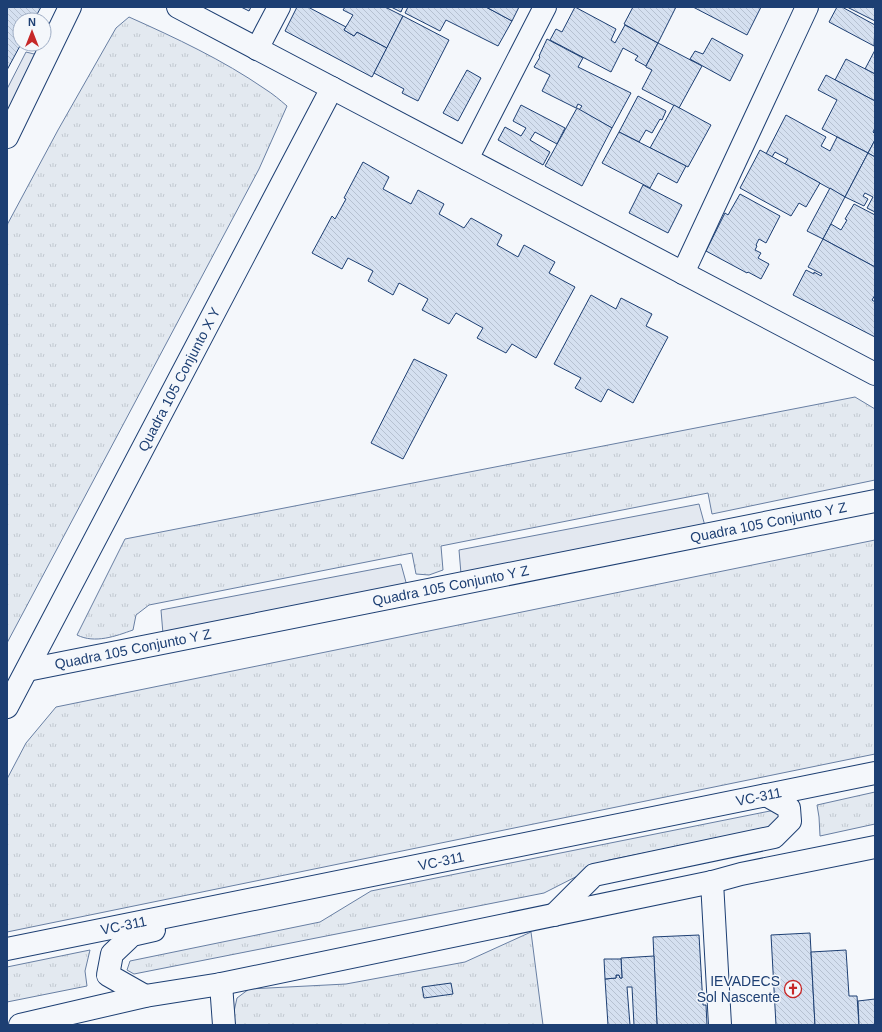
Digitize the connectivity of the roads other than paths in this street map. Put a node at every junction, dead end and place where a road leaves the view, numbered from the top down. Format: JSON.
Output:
{"nodes":[{"id":1,"x":70,"y":7,"type":"edge"},
{"id":2,"x":178,"y":7,"type":"edge"},
{"id":3,"x":279,"y":7,"type":"edge"},
{"id":4,"x":545,"y":7,"type":"edge"},
{"id":5,"x":807,"y":7,"type":"edge"},
{"id":6,"x":257,"y":49,"type":"junction"},
{"id":7,"x":332,"y":88,"type":"junction"},
{"id":8,"x":7,"y":137,"type":"edge"},
{"id":9,"x":467,"y":159,"type":"junction"},
{"id":10,"x":682,"y":273,"type":"junction"},
{"id":11,"x":875,"y":374,"type":"edge"},
{"id":12,"x":875,"y":501,"type":"edge"},
{"id":13,"x":27,"y":670,"type":"junction"},
{"id":14,"x":7,"y":707,"type":"edge"},
{"id":15,"x":875,"y":773,"type":"edge"},
{"id":16,"x":766,"y":795,"type":"junction"},
{"id":17,"x":875,"y":847,"type":"edge"},
{"id":18,"x":712,"y":882,"type":"junction"},
{"id":19,"x":320,"y":885,"type":"junction"},
{"id":20,"x":554,"y":915,"type":"junction"},
{"id":21,"x":7,"y":949,"type":"edge"},
{"id":22,"x":222,"y":984,"type":"junction"},
{"id":23,"x":145,"y":996,"type":"junction"},
{"id":24,"x":20,"y":1025,"type":"edge"},
{"id":25,"x":224,"y":1025,"type":"edge"},
{"id":26,"x":720,"y":1025,"type":"edge"}],
"edges":[{"from":1,"to":8,"type":"street"},
{"from":2,"to":6,"type":"street"},
{"from":3,"to":6,"type":"street"},
{"from":4,"to":9,"type":"street"},
{"from":5,"to":10,"type":"street"},
{"from":6,"to":7,"type":"street"},
{"from":7,"to":9,"type":"street"},
{"from":7,"to":13,"type":"street","name":"Quadra 105 Conjunto X Y"},
{"from":9,"to":10,"type":"street"},
{"from":10,"to":11,"type":"street"},
{"from":12,"to":13,"type":"street","name":"Quadra 105 Conjunto Y Z"},
{"from":13,"to":14,"type":"street","name":"Quadra 105 Conjunto X Y"},
{"from":15,"to":16,"type":"street","name":"VC-311"},
{"from":16,"to":19,"type":"street","name":"VC-311"},
{"from":16,"to":20,"type":"street"},
{"from":17,"to":18,"type":"street"},
{"from":18,"to":20,"type":"street"},
{"from":18,"to":26,"type":"street"},
{"from":19,"to":21,"type":"street","name":"VC-311"},
{"from":19,"to":23,"type":"street"},
{"from":20,"to":22,"type":"street"},
{"from":22,"to":23,"type":"street"},
{"from":22,"to":25,"type":"street"},
{"from":23,"to":24,"type":"street"}]}
